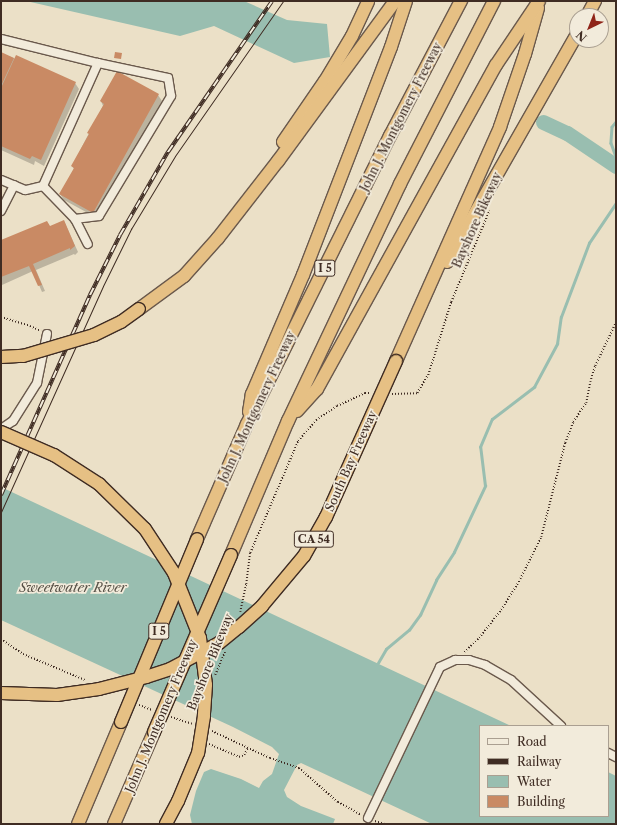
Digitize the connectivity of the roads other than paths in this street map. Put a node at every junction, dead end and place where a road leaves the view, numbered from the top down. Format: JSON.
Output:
{"nodes":[{"id":1,"x":368,"y":1,"type":"edge"},
{"id":2,"x":395,"y":1,"type":"edge"},
{"id":3,"x":406,"y":1,"type":"edge"},
{"id":4,"x":460,"y":1,"type":"edge"},
{"id":5,"x":494,"y":1,"type":"edge"},
{"id":6,"x":540,"y":1,"type":"edge"},
{"id":7,"x":1,"y":39,"type":"edge"},
{"id":8,"x":569,"y":48,"type":"edge"},
{"id":9,"x":98,"y":63,"type":"junction"},
{"id":10,"x":1,"y":180,"type":"edge"},
{"id":11,"x":14,"y":186,"type":"junction"},
{"id":12,"x":43,"y":186,"type":"junction"},
{"id":13,"x":253,"y":194,"type":"junction"},
{"id":14,"x":1,"y":211,"type":"edge"},
{"id":15,"x":75,"y":219,"type":"junction"},
{"id":16,"x":88,"y":244,"type":"dead end"},
{"id":17,"x":420,"y":308,"type":"junction"},
{"id":18,"x":47,"y":334,"type":"road end"},
{"id":19,"x":1,"y":357,"type":"edge"},
{"id":20,"x":288,"y":421,"type":"junction"},
{"id":21,"x":247,"y":424,"type":"junction"},
{"id":22,"x":1,"y":430,"type":"edge"},
{"id":23,"x":1,"y":693,"type":"edge"},
{"id":24,"x":561,"y":725,"type":"edge"},
{"id":25,"x":368,"y":818,"type":"road end"},
{"id":26,"x":78,"y":824,"type":"edge"},
{"id":27,"x":114,"y":824,"type":"edge"},
{"id":28,"x":166,"y":824,"type":"edge"}],
"edges":[{"from":1,"to":13,"type":"highway"},
{"from":2,"to":13,"type":"highway"},
{"from":3,"to":21,"type":"highway"},
{"from":4,"to":21,"type":"highway","name":"John J. Montgomery Freeway","number":"I 5"},
{"from":5,"to":20,"type":"highway","name":"John J. Montgomery Freeway"},
{"from":6,"to":17,"type":"highway"},
{"from":6,"to":20,"type":"highway"},
{"from":7,"to":9,"type":"street"},
{"from":8,"to":17,"type":"highway"},
{"from":9,"to":12,"type":"street"},
{"from":9,"to":15,"type":"street"},
{"from":10,"to":11,"type":"street"},
{"from":11,"to":12,"type":"street"},
{"from":11,"to":14,"type":"street"},
{"from":12,"to":15,"type":"street"},
{"from":13,"to":19,"type":"highway","bridge":true},
{"from":15,"to":16,"type":"street"},
{"from":17,"to":23,"type":"highway","name":"South Bay Freeway","number":"CA 54","bridge":true},
{"from":18,"to":22,"type":"street"},
{"from":20,"to":27,"type":"highway","name":"John J. Montgomery Freeway","bridge":true},
{"from":21,"to":26,"type":"highway","name":"John J. Montgomery Freeway","number":"I 5","bridge":true},
{"from":22,"to":28,"type":"highway","bridge":true},
{"from":24,"to":25,"type":"street"}]}
